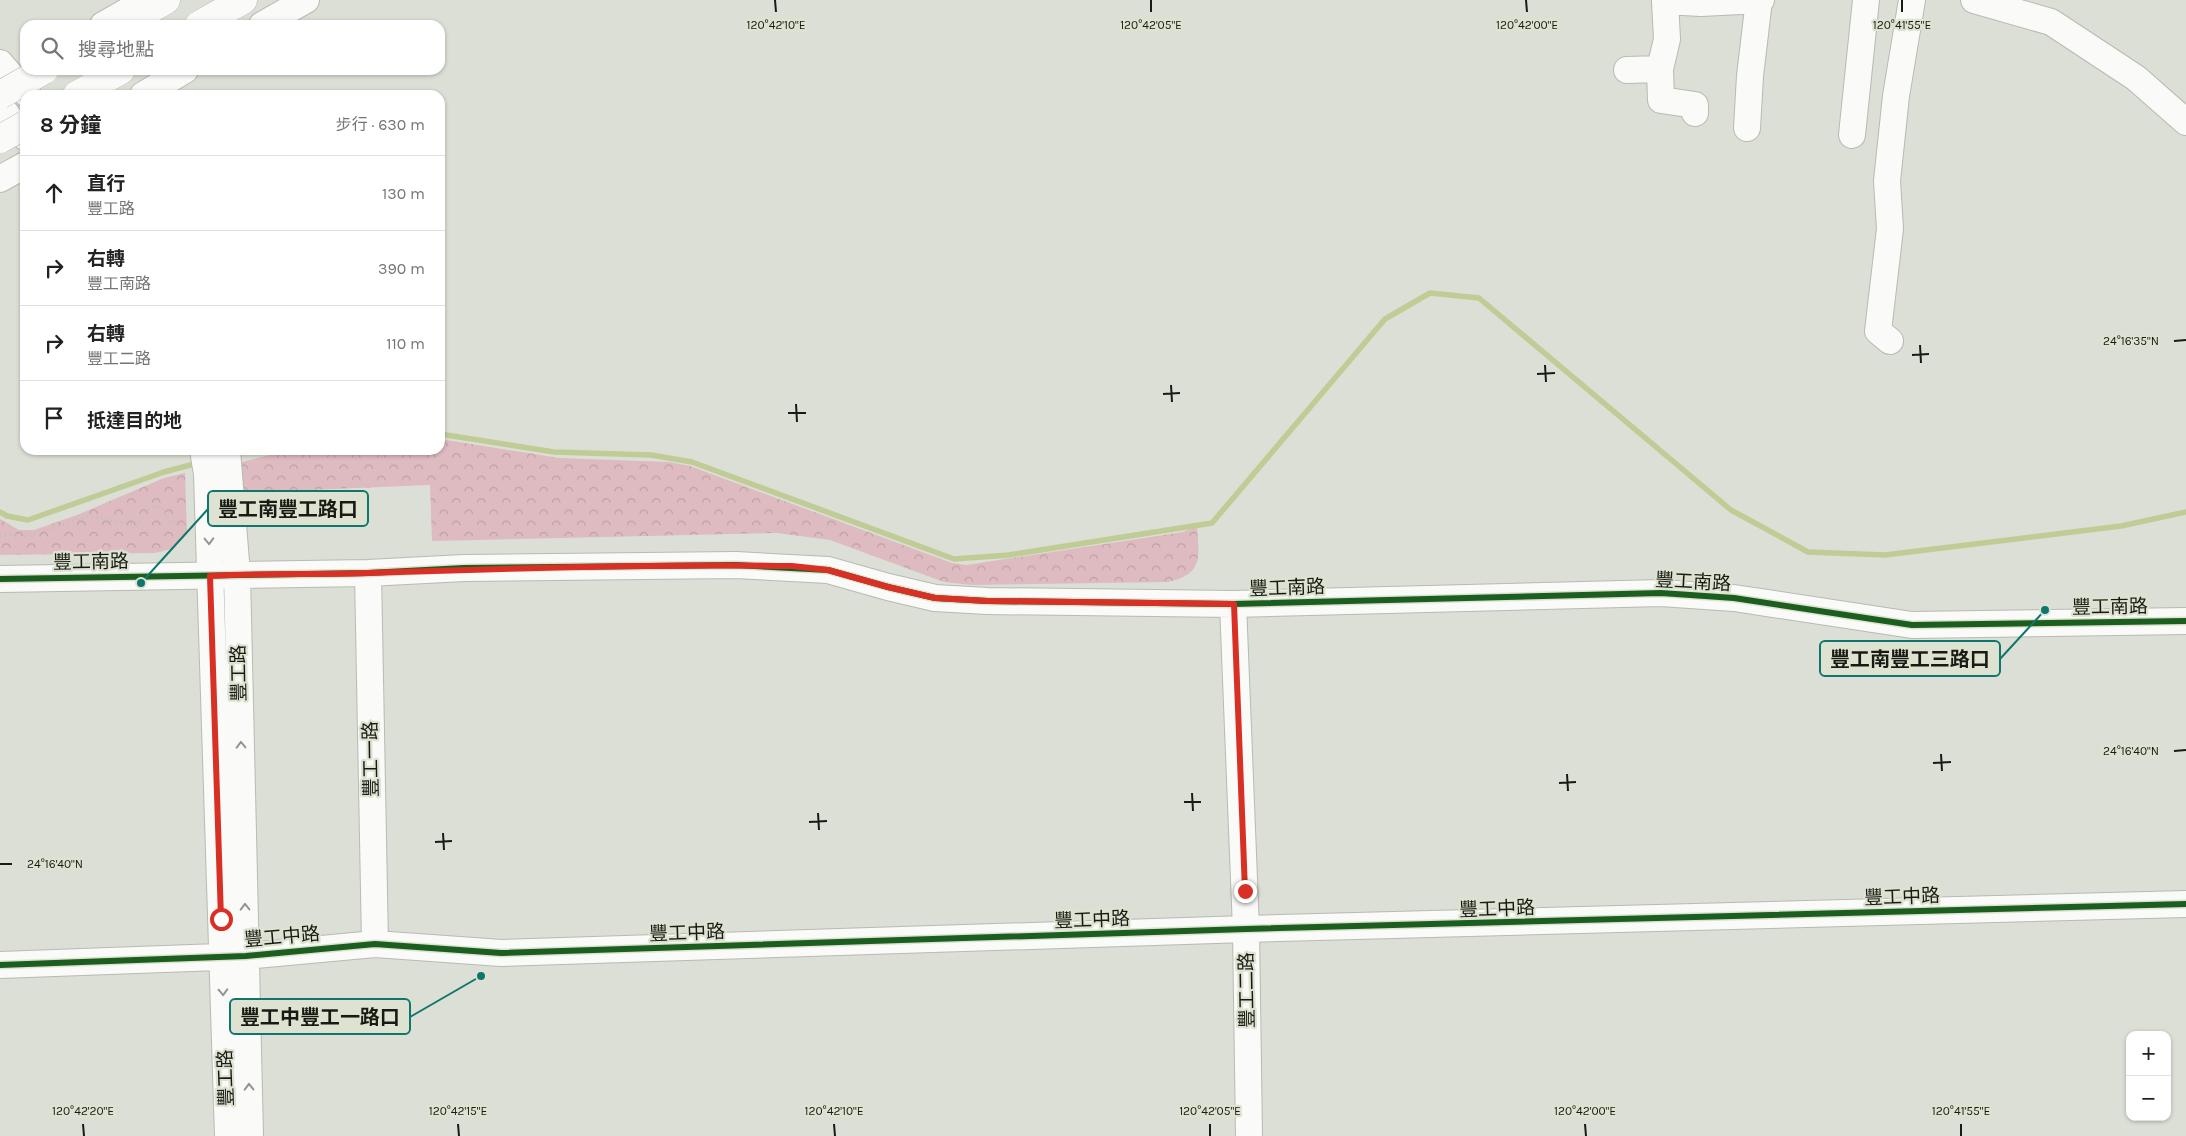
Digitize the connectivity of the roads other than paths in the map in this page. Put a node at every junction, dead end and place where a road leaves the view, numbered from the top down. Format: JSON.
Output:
{"nodes":[{"id":1,"x":147,"y":0,"type":"edge"},
{"id":2,"x":166,"y":0,"type":"edge"},
{"id":3,"x":243,"y":0,"type":"edge"},
{"id":4,"x":306,"y":0,"type":"edge"},
{"id":5,"x":1760,"y":0,"type":"edge"},
{"id":6,"x":1866,"y":0,"type":"edge"},
{"id":7,"x":1912,"y":0,"type":"edge"},
{"id":8,"x":1722,"y":1,"type":"edge"},
{"id":9,"x":1990,"y":2,"type":"edge"},
{"id":10,"x":112,"y":20,"type":"edge"},
{"id":11,"x":131,"y":20,"type":"edge"},
{"id":12,"x":208,"y":20,"type":"edge"},
{"id":13,"x":271,"y":20,"type":"edge"},
{"id":14,"x":1660,"y":69,"type":"junction"},
{"id":15,"x":1627,"y":70,"type":"dead end"},
{"id":16,"x":28,"y":75,"type":"edge"},
{"id":17,"x":112,"y":75,"type":"edge"},
{"id":18,"x":177,"y":75,"type":"edge"},
{"id":19,"x":11,"y":80,"type":"edge"},
{"id":20,"x":86,"y":90,"type":"edge"},
{"id":21,"x":151,"y":90,"type":"edge"},
{"id":22,"x":0,"y":106,"type":"edge"},
{"id":23,"x":1695,"y":113,"type":"dead end"},
{"id":24,"x":2186,"y":122,"type":"edge"},
{"id":25,"x":20,"y":128,"type":"edge"},
{"id":26,"x":1747,"y":128,"type":"dead end"},
{"id":27,"x":20,"y":132,"type":"edge"},
{"id":28,"x":1852,"y":135,"type":"dead end"},
{"id":29,"x":0,"y":139,"type":"edge"},
{"id":30,"x":20,"y":168,"type":"edge"},
{"id":31,"x":0,"y":179,"type":"edge"},
{"id":32,"x":1890,"y":341,"type":"dead end"},
{"id":33,"x":216,"y":459,"type":"edge"},
{"id":34,"x":368,"y":573,"type":"junction"},
{"id":35,"x":237,"y":574,"type":"junction"},
{"id":36,"x":210,"y":576,"type":"junction"},
{"id":37,"x":0,"y":579,"type":"edge"},
{"id":38,"x":1234,"y":604,"type":"junction"},
{"id":39,"x":2186,"y":622,"type":"edge"},
{"id":40,"x":2186,"y":904,"type":"edge"},
{"id":41,"x":1246,"y":929,"type":"junction"},
{"id":42,"x":375,"y":944,"type":"junction"},
{"id":43,"x":234,"y":956,"type":"junction"},
{"id":44,"x":0,"y":965,"type":"edge"},
{"id":45,"x":228,"y":1136,"type":"edge"},
{"id":46,"x":250,"y":1136,"type":"edge"},
{"id":47,"x":1249,"y":1136,"type":"edge"}],
"edges":[{"from":1,"to":10,"type":"street"},
{"from":2,"to":11,"type":"highway"},
{"from":3,"to":12,"type":"highway"},
{"from":4,"to":13,"type":"street"},
{"from":5,"to":8,"type":"street"},
{"from":5,"to":26,"type":"street"},
{"from":6,"to":28,"type":"street"},
{"from":7,"to":32,"type":"street"},
{"from":8,"to":14,"type":"street"},
{"from":9,"to":24,"type":"street"},
{"from":14,"to":15,"type":"street"},
{"from":14,"to":23,"type":"street"},
{"from":16,"to":19,"type":"highway","bridge":true},
{"from":17,"to":20,"type":"highway"},
{"from":18,"to":21,"type":"street"},
{"from":22,"to":27,"type":"street"},
{"from":25,"to":29,"type":"highway","bridge":true},
{"from":30,"to":31,"type":"street"},
{"from":33,"to":35,"type":"street","name":"豐工路"},
{"from":33,"to":36,"type":"street","name":"豐工路","one_way":true},
{"from":34,"to":35,"type":"street","name":"豐工南路"},
{"from":34,"to":38,"type":"street","name":"豐工南路"},
{"from":34,"to":42,"type":"street","name":"豐工一路"},
{"from":35,"to":36,"type":"street","name":"豐工南路"},
{"from":43,"to":35,"type":"street","name":"豐工路","one_way":true},
{"from":36,"to":37,"type":"street","name":"豐工南路"},
{"from":36,"to":43,"type":"street","name":"豐工路"},
{"from":38,"to":39,"type":"street","name":"豐工南路"},
{"from":38,"to":41,"type":"street","name":"豐工二路"},
{"from":40,"to":41,"type":"street","name":"豐工中路"},
{"from":41,"to":42,"type":"street","name":"豐工中路"},
{"from":41,"to":47,"type":"street","name":"豐工二路"},
{"from":42,"to":43,"type":"street","name":"豐工中路"},
{"from":43,"to":44,"type":"street","name":"豐工中路"},
{"from":43,"to":45,"type":"street","name":"豐工路","one_way":true},
{"from":46,"to":43,"type":"street","name":"豐工路","one_way":true}]}
